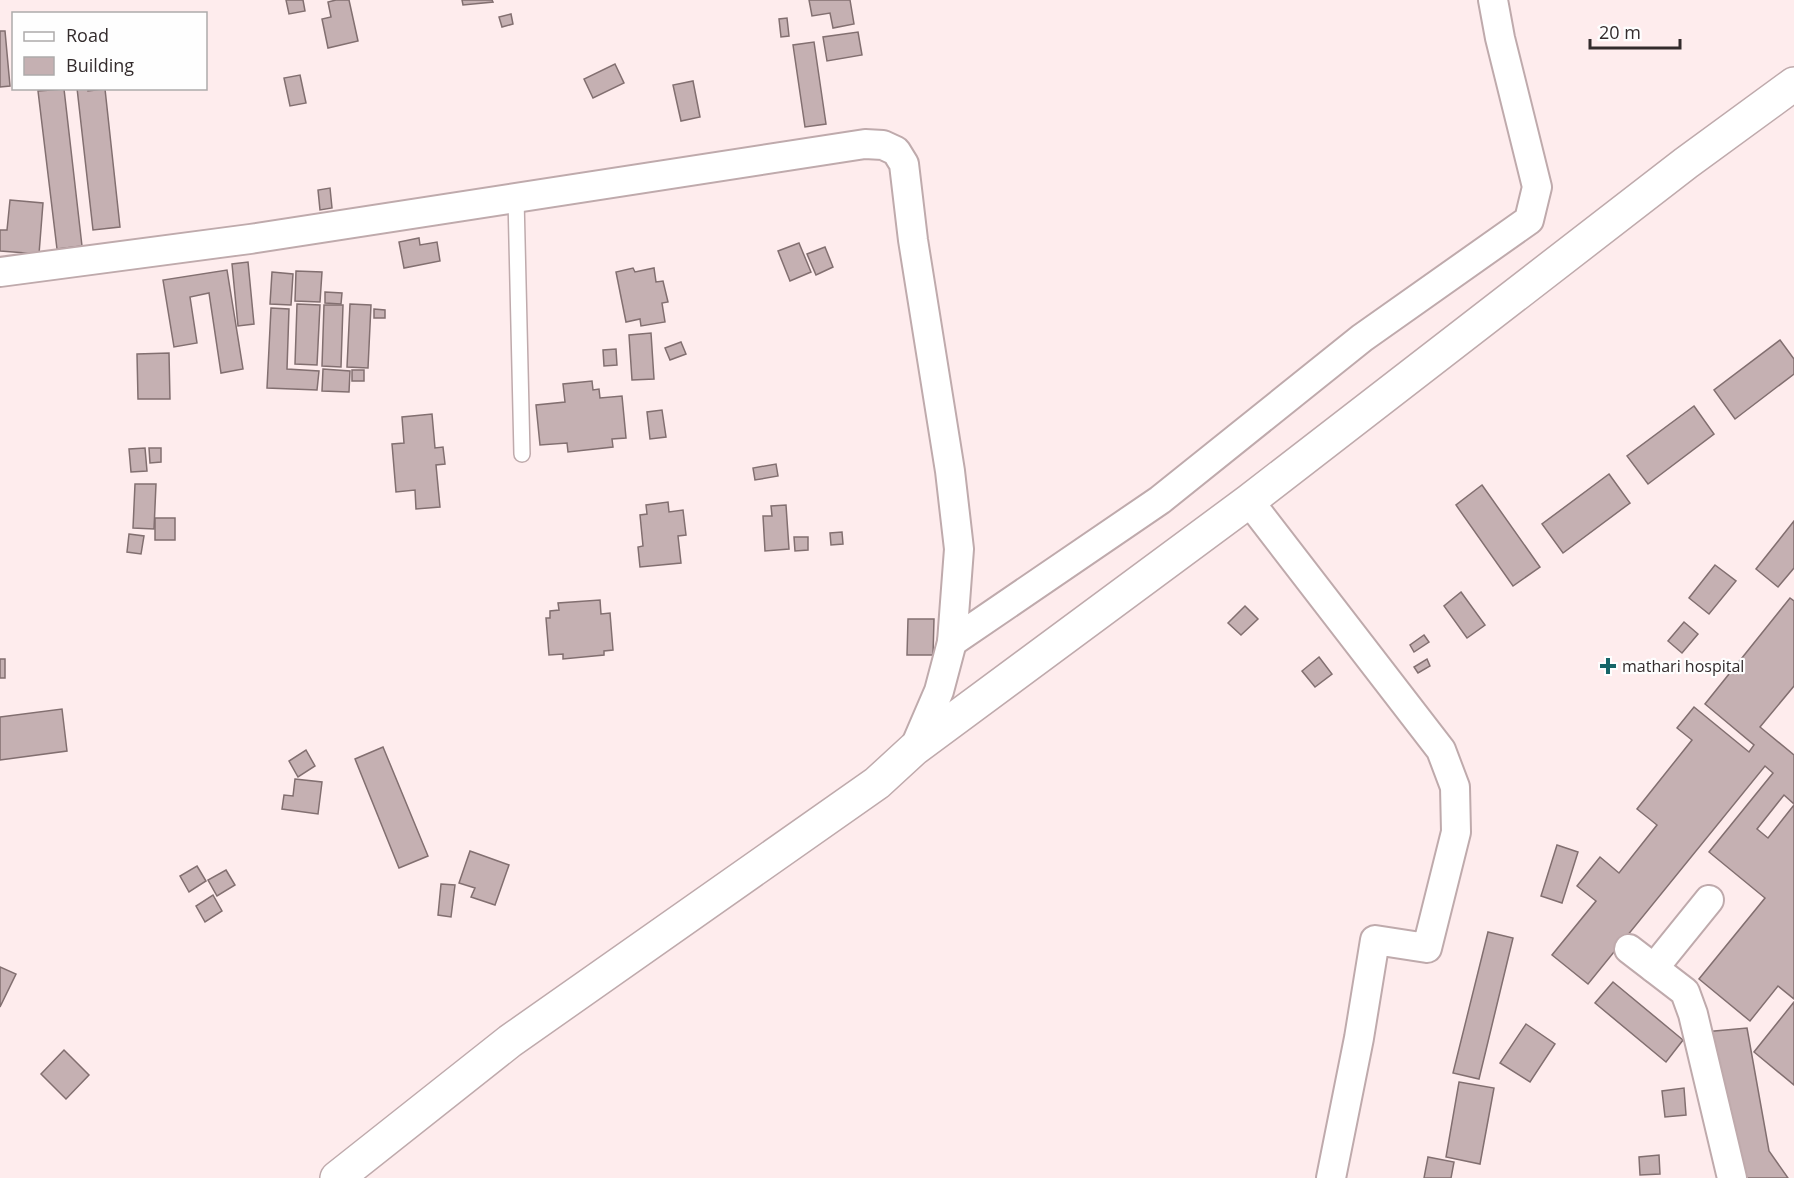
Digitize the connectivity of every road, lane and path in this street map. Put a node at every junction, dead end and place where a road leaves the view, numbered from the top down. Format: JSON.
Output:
{"nodes":[{"id":1,"x":1493,"y":0,"type":"edge"},
{"id":2,"x":1794,"y":84,"type":"edge"},
{"id":3,"x":516,"y":198,"type":"junction"},
{"id":4,"x":0,"y":272,"type":"edge"},
{"id":5,"x":522,"y":454,"type":"dead end"},
{"id":6,"x":1249,"y":501,"type":"junction"},
{"id":7,"x":952,"y":642,"type":"junction"},
{"id":8,"x":914,"y":749,"type":"junction"},
{"id":9,"x":1709,"y":900,"type":"dead end"},
{"id":10,"x":1629,"y":949,"type":"dead end"},
{"id":11,"x":1654,"y":968,"type":"junction"},
{"id":12,"x":337,"y":1178,"type":"edge"},
{"id":13,"x":1331,"y":1178,"type":"edge"},
{"id":14,"x":1732,"y":1178,"type":"edge"}],
"edges":[{"from":1,"to":7,"type":"street"},
{"from":2,"to":6,"type":"street"},
{"from":3,"to":4,"type":"street"},
{"from":3,"to":5,"type":"lane"},
{"from":3,"to":7,"type":"street"},
{"from":6,"to":8,"type":"street"},
{"from":6,"to":13,"type":"street"},
{"from":7,"to":8,"type":"street"},
{"from":8,"to":12,"type":"street"},
{"from":9,"to":11,"type":"street"},
{"from":10,"to":11,"type":"street"},
{"from":11,"to":14,"type":"street"}]}
